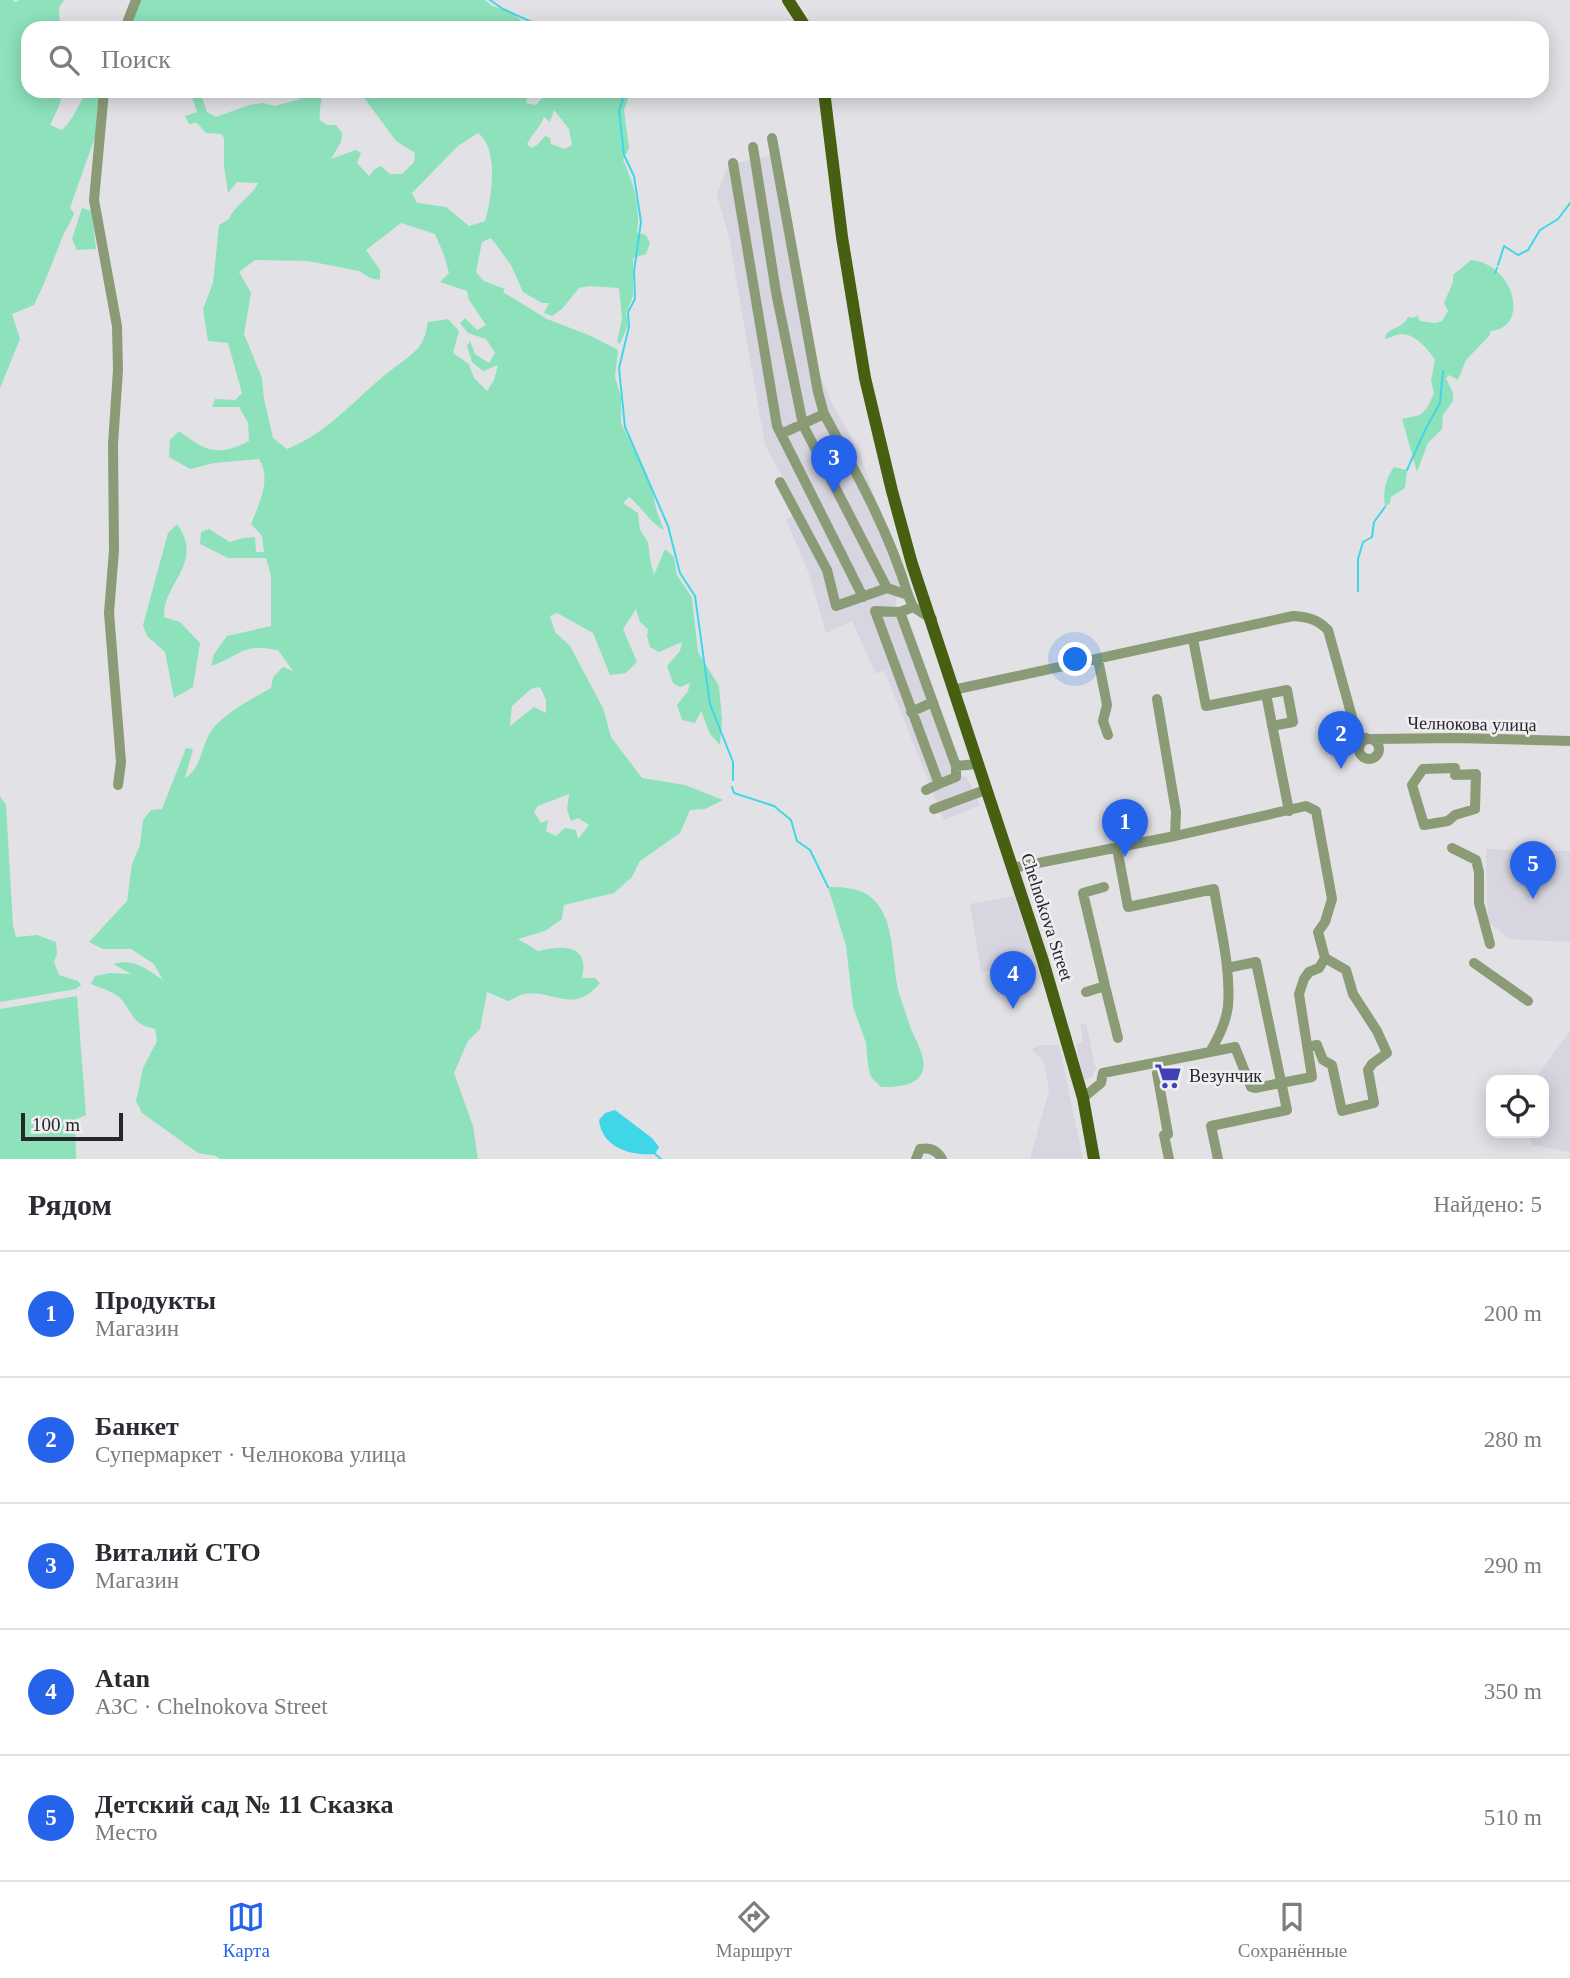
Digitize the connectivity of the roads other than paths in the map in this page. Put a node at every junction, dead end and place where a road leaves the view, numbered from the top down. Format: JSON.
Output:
{"nodes":[{"id":1,"x":136,"y":0,"type":"edge"},
{"id":2,"x":788,"y":0,"type":"edge"},
{"id":3,"x":128,"y":21,"type":"edge"},
{"id":4,"x":802,"y":21,"type":"edge"},
{"id":5,"x":103,"y":98,"type":"edge"},
{"id":6,"x":825,"y":98,"type":"edge"},
{"id":7,"x":772,"y":138,"type":"dead end"},
{"id":8,"x":753,"y":148,"type":"dead end"},
{"id":9,"x":733,"y":163,"type":"dead end"},
{"id":10,"x":824,"y":414,"type":"junction"},
{"id":11,"x":803,"y":425,"type":"junction"},
{"id":12,"x":781,"y":434,"type":"junction"},
{"id":13,"x":780,"y":482,"type":"dead end"},
{"id":14,"x":887,"y":588,"type":"junction"},
{"id":15,"x":908,"y":595,"type":"junction"},
{"id":16,"x":863,"y":597,"type":"junction"},
{"id":17,"x":913,"y":607,"type":"junction"},
{"id":18,"x":900,"y":612,"type":"junction"},
{"id":19,"x":932,"y":619,"type":"junction"},
{"id":20,"x":1193,"y":639,"type":"junction"},
{"id":21,"x":1098,"y":659,"type":"junction"},
{"id":22,"x":953,"y":690,"type":"junction"},
{"id":23,"x":1266,"y":694,"type":"junction"},
{"id":24,"x":1157,"y":699,"type":"dead end"},
{"id":25,"x":933,"y":702,"type":"junction"},
{"id":26,"x":911,"y":712,"type":"junction"},
{"id":27,"x":1272,"y":726,"type":"junction"},
{"id":28,"x":1108,"y":735,"type":"dead end"},
{"id":29,"x":1570,"y":741,"type":"edge"},
{"id":30,"x":977,"y":764,"type":"junction"},
{"id":31,"x":956,"y":766,"type":"junction"},
{"id":32,"x":1455,"y":771,"type":"joint"},
{"id":33,"x":939,"y":784,"type":"junction"},
{"id":34,"x":118,"y":785,"type":"dead end"},
{"id":35,"x":926,"y":790,"type":"dead end"},
{"id":36,"x":985,"y":790,"type":"junction"},
{"id":37,"x":934,"y":809,"type":"dead end"},
{"id":38,"x":1289,"y":811,"type":"junction"},
{"id":39,"x":1174,"y":836,"type":"junction"},
{"id":40,"x":1117,"y":848,"type":"junction"},
{"id":41,"x":1452,"y":848,"type":"dead end"},
{"id":42,"x":1013,"y":868,"type":"junction"},
{"id":43,"x":1104,"y":887,"type":"dead end"},
{"id":44,"x":1490,"y":944,"type":"dead end"},
{"id":45,"x":1325,"y":958,"type":"junction"},
{"id":46,"x":1474,"y":963,"type":"dead end"},
{"id":47,"x":1227,"y":968,"type":"junction"},
{"id":48,"x":1105,"y":986,"type":"junction"},
{"id":49,"x":1086,"y":992,"type":"dead end"},
{"id":50,"x":1528,"y":1002,"type":"dead end"},
{"id":51,"x":1118,"y":1038,"type":"dead end"},
{"id":52,"x":1307,"y":1047,"type":"junction"},
{"id":53,"x":1209,"y":1052,"type":"junction"},
{"id":54,"x":1157,"y":1073,"type":"dead end"},
{"id":55,"x":1282,"y":1083,"type":"junction"},
{"id":56,"x":1083,"y":1098,"type":"junction"},
{"id":57,"x":916,"y":1159,"type":"edge"},
{"id":58,"x":942,"y":1159,"type":"edge"},
{"id":59,"x":1094,"y":1159,"type":"edge"},
{"id":60,"x":1168,"y":1159,"type":"edge"},
{"id":61,"x":1218,"y":1159,"type":"edge"}],
"edges":[{"from":1,"to":3,"type":"street"},
{"from":2,"to":4,"type":"main road"},
{"from":5,"to":34,"type":"street"},
{"from":6,"to":19,"type":"main road","name":"Chelnokova Street"},
{"from":7,"to":10,"type":"street"},
{"from":8,"to":11,"type":"street"},
{"from":9,"to":12,"type":"street"},
{"from":10,"to":11,"type":"street"},
{"from":10,"to":15,"type":"street"},
{"from":11,"to":12,"type":"street"},
{"from":11,"to":14,"type":"street"},
{"from":12,"to":16,"type":"street"},
{"from":13,"to":16,"type":"street"},
{"from":14,"to":15,"type":"street"},
{"from":14,"to":16,"type":"street"},
{"from":15,"to":17,"type":"street"},
{"from":17,"to":18,"type":"street"},
{"from":17,"to":19,"type":"street"},
{"from":18,"to":25,"type":"street"},
{"from":18,"to":26,"type":"street"},
{"from":19,"to":22,"type":"main road","name":"Chelnokova Street"},
{"from":20,"to":21,"type":"street"},
{"from":20,"to":23,"type":"street"},
{"from":20,"to":29,"type":"street","name":"Челнокова улица"},
{"from":21,"to":22,"type":"street"},
{"from":21,"to":28,"type":"street"},
{"from":22,"to":30,"type":"main road","name":"Chelnokova Street"},
{"from":23,"to":27,"type":"street"},
{"from":23,"to":27,"type":"street"},
{"from":24,"to":39,"type":"street"},
{"from":25,"to":26,"type":"street"},
{"from":25,"to":31,"type":"street"},
{"from":26,"to":33,"type":"street"},
{"from":27,"to":38,"type":"street"},
{"from":30,"to":31,"type":"street"},
{"from":30,"to":36,"type":"main road","name":"Chelnokova Street"},
{"from":31,"to":33,"type":"street"},
{"from":32,"to":32,"type":"street"},
{"from":33,"to":35,"type":"street"},
{"from":36,"to":37,"type":"street"},
{"from":36,"to":42,"type":"main road","name":"Chelnokova Street"},
{"from":38,"to":39,"type":"street"},
{"from":38,"to":45,"type":"street"},
{"from":39,"to":40,"type":"street"},
{"from":40,"to":42,"type":"street"},
{"from":40,"to":47,"type":"street"},
{"from":41,"to":44,"type":"street"},
{"from":42,"to":56,"type":"main road","name":"Chelnokova Street"},
{"from":43,"to":48,"type":"street"},
{"from":45,"to":52,"type":"street"},
{"from":45,"to":52,"type":"street"},
{"from":46,"to":50,"type":"street"},
{"from":47,"to":53,"type":"street"},
{"from":47,"to":55,"type":"street"},
{"from":48,"to":49,"type":"street"},
{"from":48,"to":51,"type":"street"},
{"from":52,"to":55,"type":"street"},
{"from":53,"to":55,"type":"street"},
{"from":53,"to":56,"type":"street"},
{"from":54,"to":60,"type":"street"},
{"from":55,"to":61,"type":"street"},
{"from":56,"to":59,"type":"main road","name":"Chelnokova Street"},
{"from":57,"to":58,"type":"street"}]}
